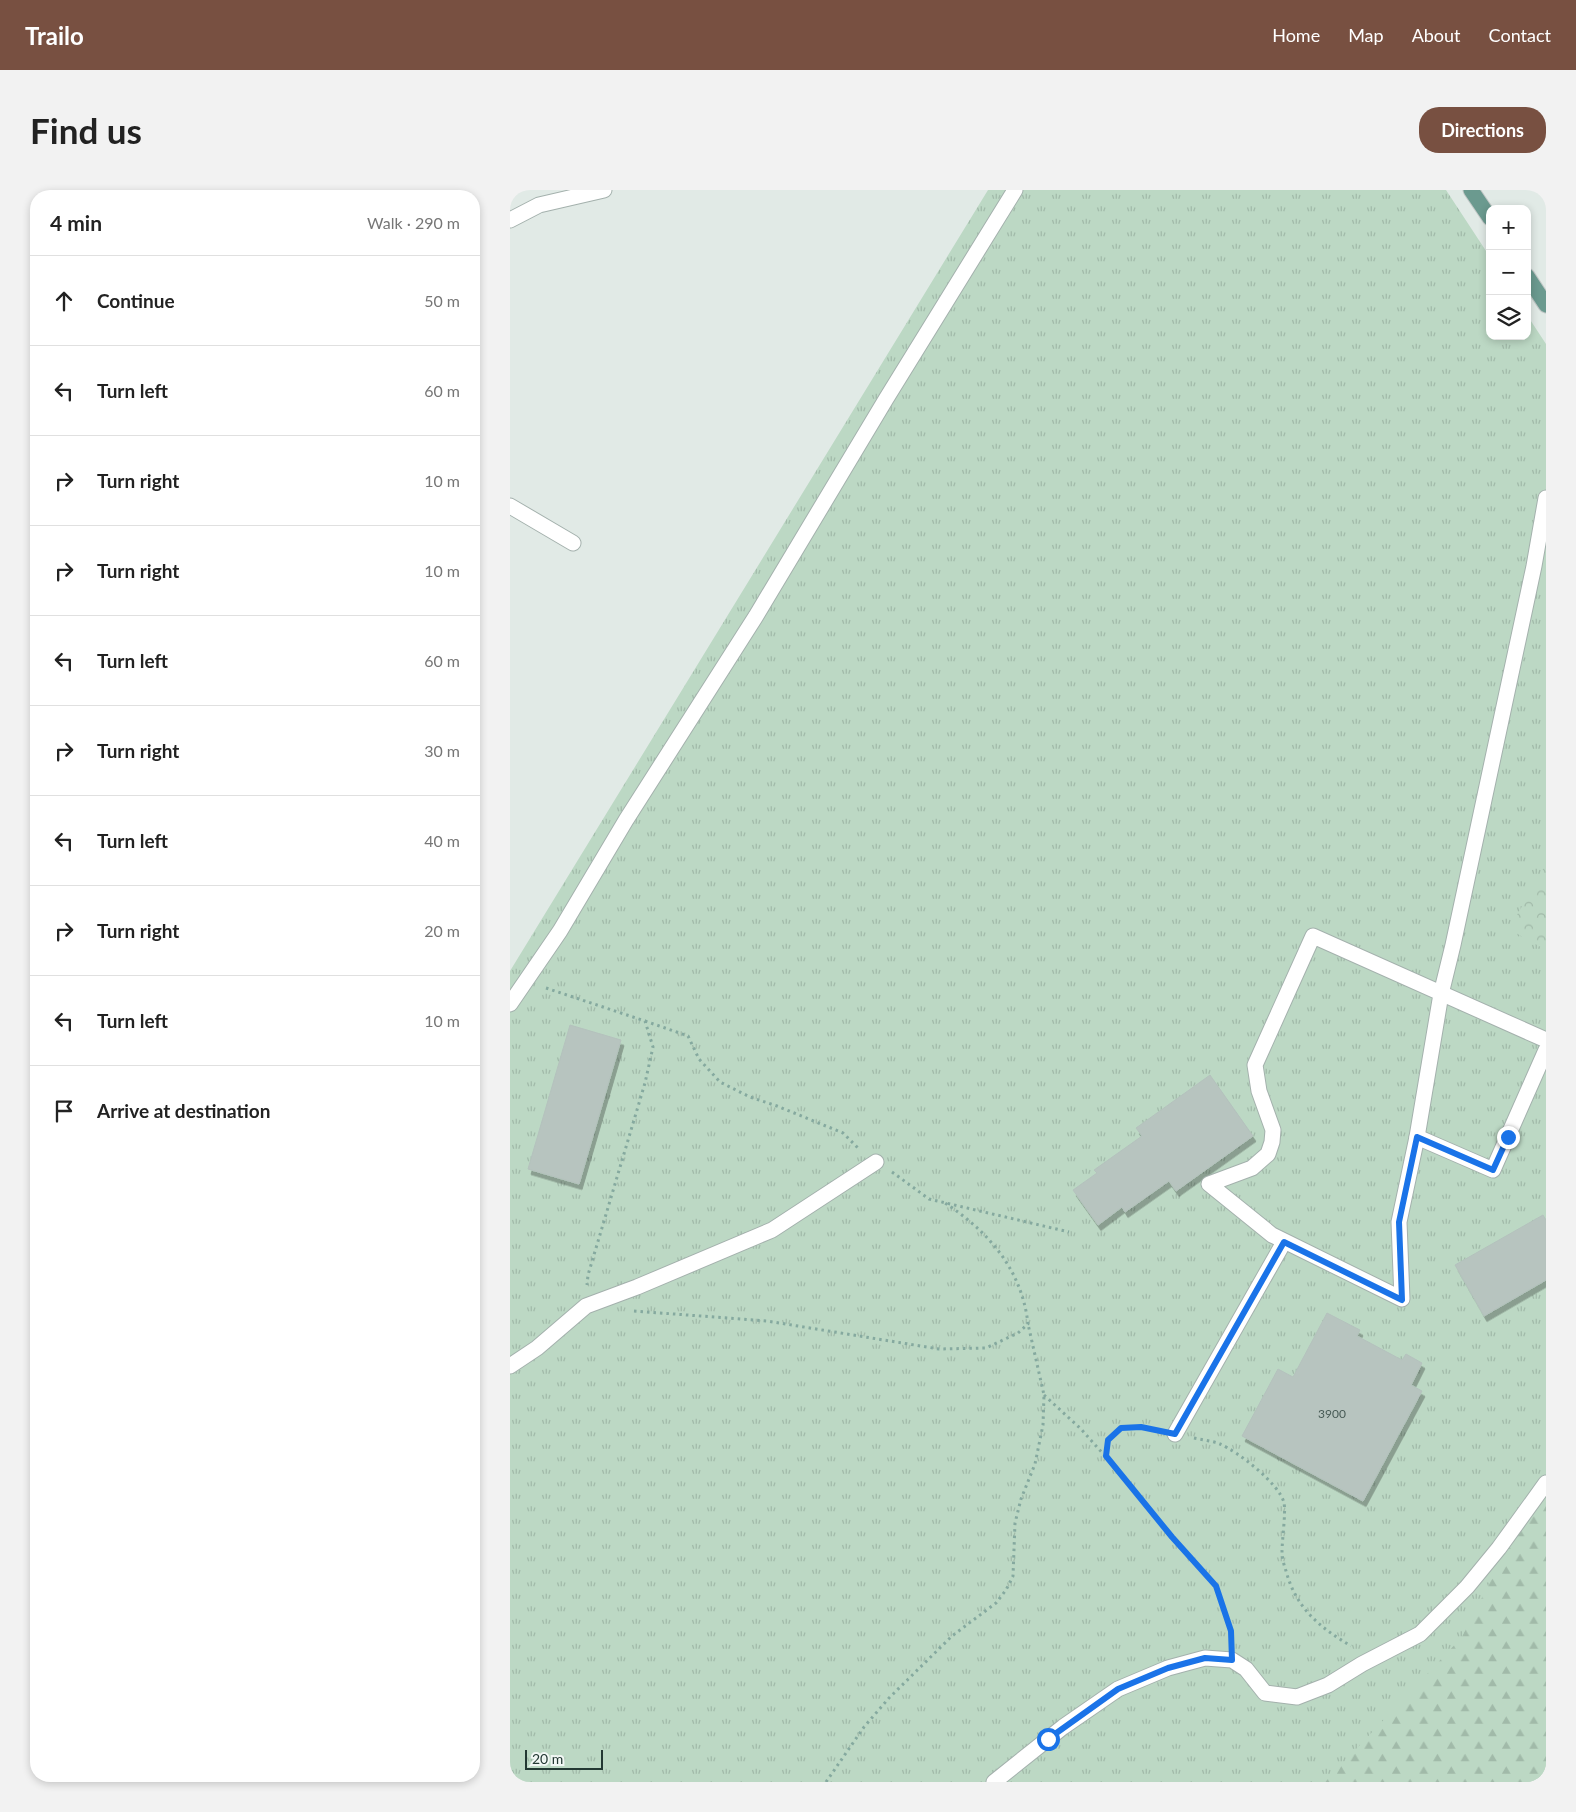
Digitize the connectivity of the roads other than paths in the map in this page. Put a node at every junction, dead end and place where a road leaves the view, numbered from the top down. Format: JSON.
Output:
{"nodes":[{"id":1,"x":604,"y":190,"type":"edge"},
{"id":2,"x":1015,"y":190,"type":"edge"},
{"id":3,"x":1471,"y":190,"type":"edge"},
{"id":4,"x":1486,"y":212,"type":"edge"},
{"id":5,"x":510,"y":220,"type":"edge"},
{"id":6,"x":1531,"y":282,"type":"edge"},
{"id":7,"x":1546,"y":305,"type":"edge"},
{"id":8,"x":1546,"y":498,"type":"edge"},
{"id":9,"x":510,"y":506,"type":"edge"},
{"id":10,"x":573,"y":543,"type":"dead end"},
{"id":11,"x":1441,"y":994,"type":"junction"},
{"id":12,"x":510,"y":1004,"type":"edge"},
{"id":13,"x":1546,"y":1040,"type":"edge"},
{"id":14,"x":1546,"y":1050,"type":"edge"},
{"id":15,"x":1417,"y":1137,"type":"junction"},
{"id":16,"x":876,"y":1162,"type":"dead end"},
{"id":17,"x":1284,"y":1242,"type":"junction"},
{"id":18,"x":510,"y":1366,"type":"edge"},
{"id":19,"x":1175,"y":1434,"type":"road end"},
{"id":20,"x":1546,"y":1483,"type":"edge"},
{"id":21,"x":994,"y":1782,"type":"edge"}],
"edges":[{"from":1,"to":5,"type":"street"},
{"from":2,"to":12,"type":"street"},
{"from":3,"to":4,"type":"main road"},
{"from":6,"to":7,"type":"main road"},
{"from":8,"to":11,"type":"street"},
{"from":9,"to":10,"type":"street"},
{"from":11,"to":13,"type":"street"},
{"from":11,"to":15,"type":"street"},
{"from":11,"to":17,"type":"street"},
{"from":14,"to":15,"type":"street"},
{"from":15,"to":17,"type":"street"},
{"from":16,"to":18,"type":"street"},
{"from":17,"to":19,"type":"street"},
{"from":20,"to":21,"type":"street"}]}
